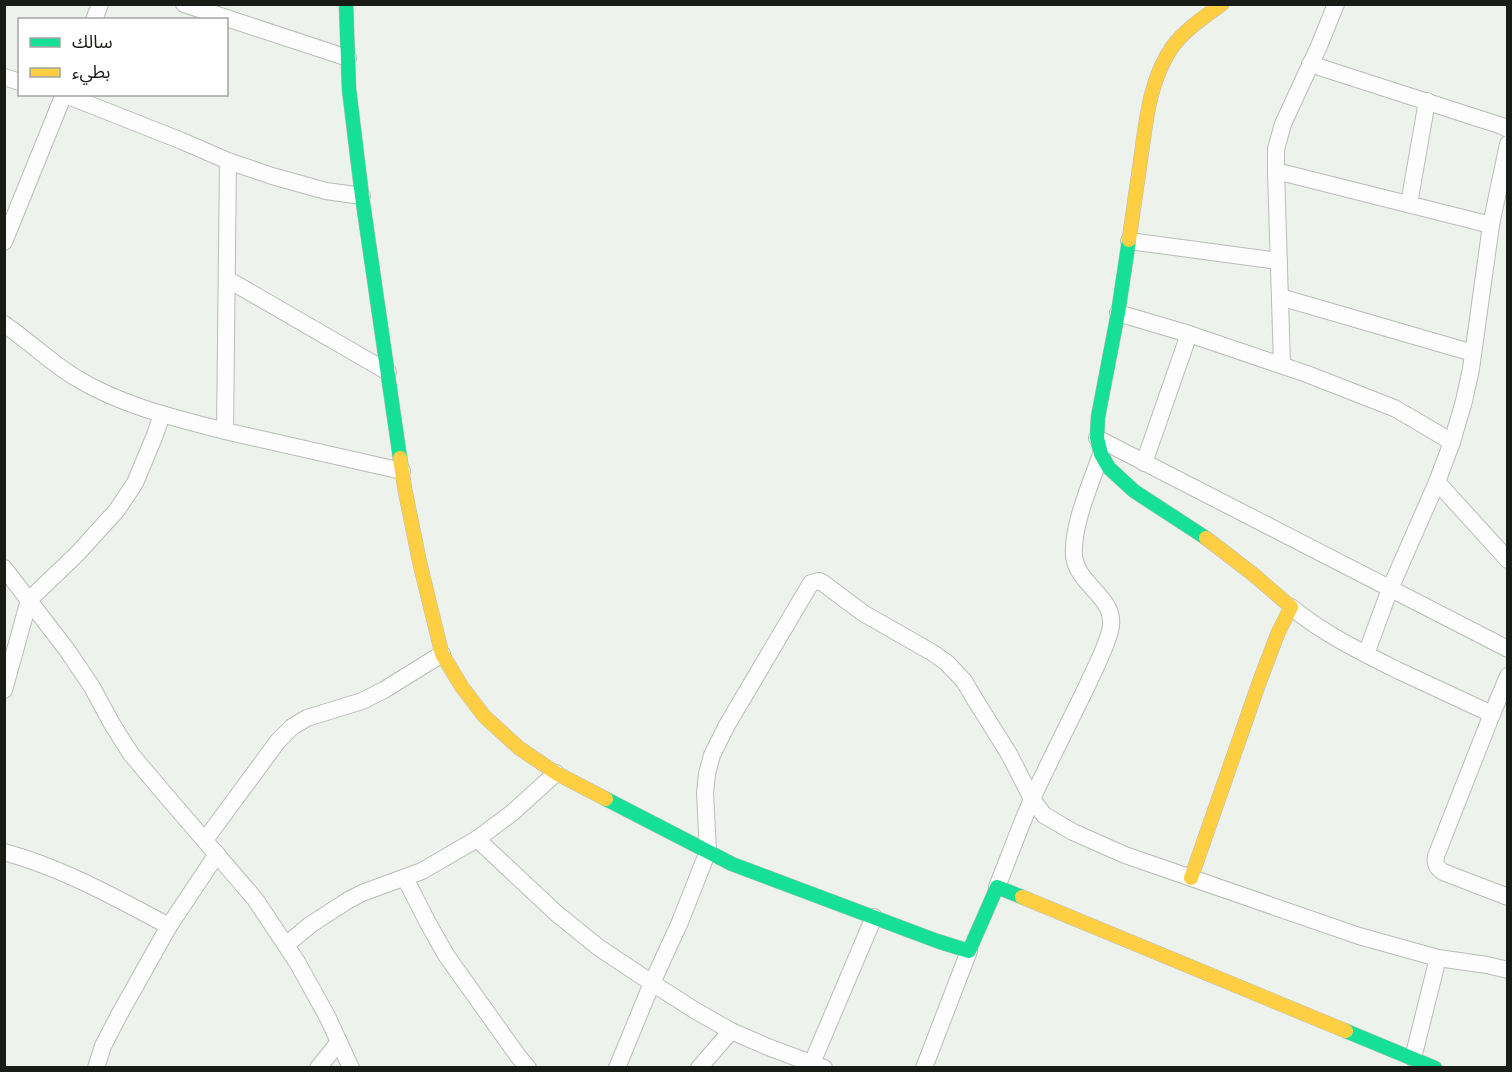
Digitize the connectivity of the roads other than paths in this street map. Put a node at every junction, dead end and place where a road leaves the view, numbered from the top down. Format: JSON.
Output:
{"nodes":[{"id":1,"x":184,"y":4,"type":"edge"},
{"id":2,"x":346,"y":4,"type":"edge"},
{"id":3,"x":1222,"y":4,"type":"edge"},
{"id":4,"x":1336,"y":4,"type":"edge"},
{"id":5,"x":227,"y":18,"type":"edge"},
{"id":6,"x":228,"y":18,"type":"edge"},
{"id":7,"x":348,"y":58,"type":"junction"},
{"id":8,"x":1310,"y":64,"type":"junction"},
{"id":9,"x":64,"y":96,"type":"edge"},
{"id":10,"x":67,"y":96,"type":"edge"},
{"id":11,"x":1427,"y":100,"type":"junction"},
{"id":12,"x":1508,"y":129,"type":"edge"},
{"id":13,"x":1508,"y":144,"type":"edge"},
{"id":14,"x":228,"y":161,"type":"junction"},
{"id":15,"x":1276,"y":171,"type":"junction"},
{"id":16,"x":362,"y":196,"type":"junction"},
{"id":17,"x":1409,"y":204,"type":"junction"},
{"id":18,"x":1491,"y":225,"type":"junction"},
{"id":19,"x":1129,"y":241,"type":"junction"},
{"id":20,"x":4,"y":242,"type":"edge"},
{"id":21,"x":1279,"y":261,"type":"junction"},
{"id":22,"x":227,"y":279,"type":"junction"},
{"id":23,"x":1280,"y":297,"type":"junction"},
{"id":24,"x":1118,"y":313,"type":"junction"},
{"id":25,"x":4,"y":324,"type":"edge"},
{"id":26,"x":1190,"y":334,"type":"junction"},
{"id":27,"x":1473,"y":353,"type":"junction"},
{"id":28,"x":1282,"y":365,"type":"junction"},
{"id":29,"x":388,"y":372,"type":"junction"},
{"id":30,"x":162,"y":414,"type":"junction"},
{"id":31,"x":225,"y":432,"type":"junction"},
{"id":32,"x":1452,"y":442,"type":"junction"},
{"id":33,"x":1099,"y":446,"type":"junction"},
{"id":34,"x":1144,"y":463,"type":"junction"},
{"id":35,"x":402,"y":471,"type":"junction"},
{"id":36,"x":1437,"y":482,"type":"junction"},
{"id":37,"x":1508,"y":560,"type":"edge"},
{"id":38,"x":4,"y":568,"type":"edge"},
{"id":39,"x":1390,"y":589,"type":"junction"},
{"id":40,"x":29,"y":600,"type":"junction"},
{"id":41,"x":1291,"y":607,"type":"junction"},
{"id":42,"x":10,"y":648,"type":"edge"},
{"id":43,"x":1508,"y":649,"type":"edge"},
{"id":44,"x":442,"y":654,"type":"junction"},
{"id":45,"x":1366,"y":654,"type":"junction"},
{"id":46,"x":1508,"y":676,"type":"edge"},
{"id":47,"x":4,"y":690,"type":"edge"},
{"id":48,"x":1492,"y":714,"type":"junction"},
{"id":49,"x":556,"y":772,"type":"junction"},
{"id":50,"x":1032,"y":798,"type":"junction"},
{"id":51,"x":477,"y":839,"type":"junction"},
{"id":52,"x":205,"y":840,"type":"junction"},
{"id":53,"x":708,"y":851,"type":"junction"},
{"id":54,"x":4,"y":852,"type":"edge"},
{"id":55,"x":217,"y":855,"type":"junction"},
{"id":56,"x":1191,"y":878,"type":"junction"},
{"id":57,"x":405,"y":879,"type":"junction"},
{"id":58,"x":997,"y":886,"type":"junction"},
{"id":59,"x":1508,"y":897,"type":"edge"},
{"id":60,"x":874,"y":917,"type":"junction"},
{"id":61,"x":169,"y":926,"type":"junction"},
{"id":62,"x":286,"y":945,"type":"junction"},
{"id":63,"x":969,"y":951,"type":"junction"},
{"id":64,"x":1438,"y":958,"type":"junction"},
{"id":65,"x":1508,"y":970,"type":"edge"},
{"id":66,"x":651,"y":983,"type":"junction"},
{"id":67,"x":731,"y":1031,"type":"junction"},
{"id":68,"x":339,"y":1042,"type":"junction"},
{"id":69,"x":1413,"y":1058,"type":"junction"},
{"id":70,"x":818,"y":1065,"type":"edge"},
{"id":71,"x":96,"y":1068,"type":"edge"},
{"id":72,"x":318,"y":1068,"type":"edge"},
{"id":73,"x":351,"y":1068,"type":"edge"},
{"id":74,"x":528,"y":1068,"type":"edge"},
{"id":75,"x":616,"y":1068,"type":"edge"},
{"id":76,"x":699,"y":1068,"type":"edge"},
{"id":77,"x":924,"y":1068,"type":"edge"},
{"id":78,"x":1436,"y":1068,"type":"edge"}],
"edges":[{"from":1,"to":5,"type":"street"},
{"from":2,"to":7,"type":"street"},
{"from":3,"to":19,"type":"street"},
{"from":4,"to":8,"type":"street"},
{"from":6,"to":7,"type":"street"},
{"from":7,"to":16,"type":"street"},
{"from":8,"to":11,"type":"street"},
{"from":8,"to":15,"type":"street"},
{"from":9,"to":20,"type":"street"},
{"from":10,"to":14,"type":"street"},
{"from":11,"to":12,"type":"street"},
{"from":11,"to":17,"type":"street"},
{"from":13,"to":18,"type":"street"},
{"from":14,"to":16,"type":"street"},
{"from":14,"to":22,"type":"street"},
{"from":15,"to":17,"type":"street"},
{"from":15,"to":21,"type":"street"},
{"from":16,"to":29,"type":"street"},
{"from":17,"to":18,"type":"street"},
{"from":18,"to":27,"type":"street"},
{"from":19,"to":21,"type":"street"},
{"from":19,"to":24,"type":"street"},
{"from":21,"to":23,"type":"street"},
{"from":22,"to":29,"type":"street"},
{"from":22,"to":31,"type":"street"},
{"from":23,"to":27,"type":"street"},
{"from":23,"to":28,"type":"street"},
{"from":24,"to":26,"type":"street"},
{"from":24,"to":33,"type":"street"},
{"from":25,"to":30,"type":"street"},
{"from":26,"to":28,"type":"street"},
{"from":26,"to":34,"type":"street"},
{"from":27,"to":32,"type":"street"},
{"from":28,"to":32,"type":"street"},
{"from":29,"to":35,"type":"street"},
{"from":30,"to":31,"type":"street"},
{"from":30,"to":40,"type":"street"},
{"from":31,"to":35,"type":"street"},
{"from":32,"to":36,"type":"street"},
{"from":33,"to":34,"type":"street"},
{"from":33,"to":41,"type":"street"},
{"from":33,"to":50,"type":"street"},
{"from":34,"to":39,"type":"street"},
{"from":35,"to":44,"type":"street"},
{"from":36,"to":37,"type":"street"},
{"from":36,"to":39,"type":"street"},
{"from":38,"to":40,"type":"street"},
{"from":39,"to":43,"type":"street"},
{"from":39,"to":45,"type":"street"},
{"from":40,"to":42,"type":"street"},
{"from":40,"to":52,"type":"street"},
{"from":41,"to":45,"type":"street"},
{"from":41,"to":56,"type":"street"},
{"from":42,"to":47,"type":"street"},
{"from":44,"to":49,"type":"street"},
{"from":44,"to":52,"type":"street"},
{"from":45,"to":48,"type":"street"},
{"from":46,"to":48,"type":"street"},
{"from":48,"to":59,"type":"street"},
{"from":49,"to":51,"type":"street"},
{"from":49,"to":53,"type":"street"},
{"from":50,"to":53,"type":"street"},
{"from":50,"to":56,"type":"street"},
{"from":50,"to":58,"type":"street"},
{"from":51,"to":57,"type":"street"},
{"from":51,"to":66,"type":"street"},
{"from":52,"to":55,"type":"street"},
{"from":53,"to":60,"type":"street"},
{"from":53,"to":66,"type":"street"},
{"from":54,"to":61,"type":"street"},
{"from":55,"to":61,"type":"street"},
{"from":55,"to":62,"type":"street"},
{"from":56,"to":64,"type":"street"},
{"from":57,"to":62,"type":"street"},
{"from":57,"to":74,"type":"street"},
{"from":58,"to":63,"type":"street"},
{"from":58,"to":69,"type":"street"},
{"from":60,"to":63,"type":"street"},
{"from":60,"to":70,"type":"street"},
{"from":61,"to":71,"type":"street"},
{"from":62,"to":68,"type":"street"},
{"from":63,"to":77,"type":"street"},
{"from":64,"to":65,"type":"street"},
{"from":64,"to":69,"type":"street"},
{"from":66,"to":67,"type":"street"},
{"from":66,"to":75,"type":"street"},
{"from":67,"to":70,"type":"street"},
{"from":67,"to":76,"type":"street"},
{"from":68,"to":72,"type":"street"},
{"from":68,"to":73,"type":"street"},
{"from":69,"to":78,"type":"street"}]}
